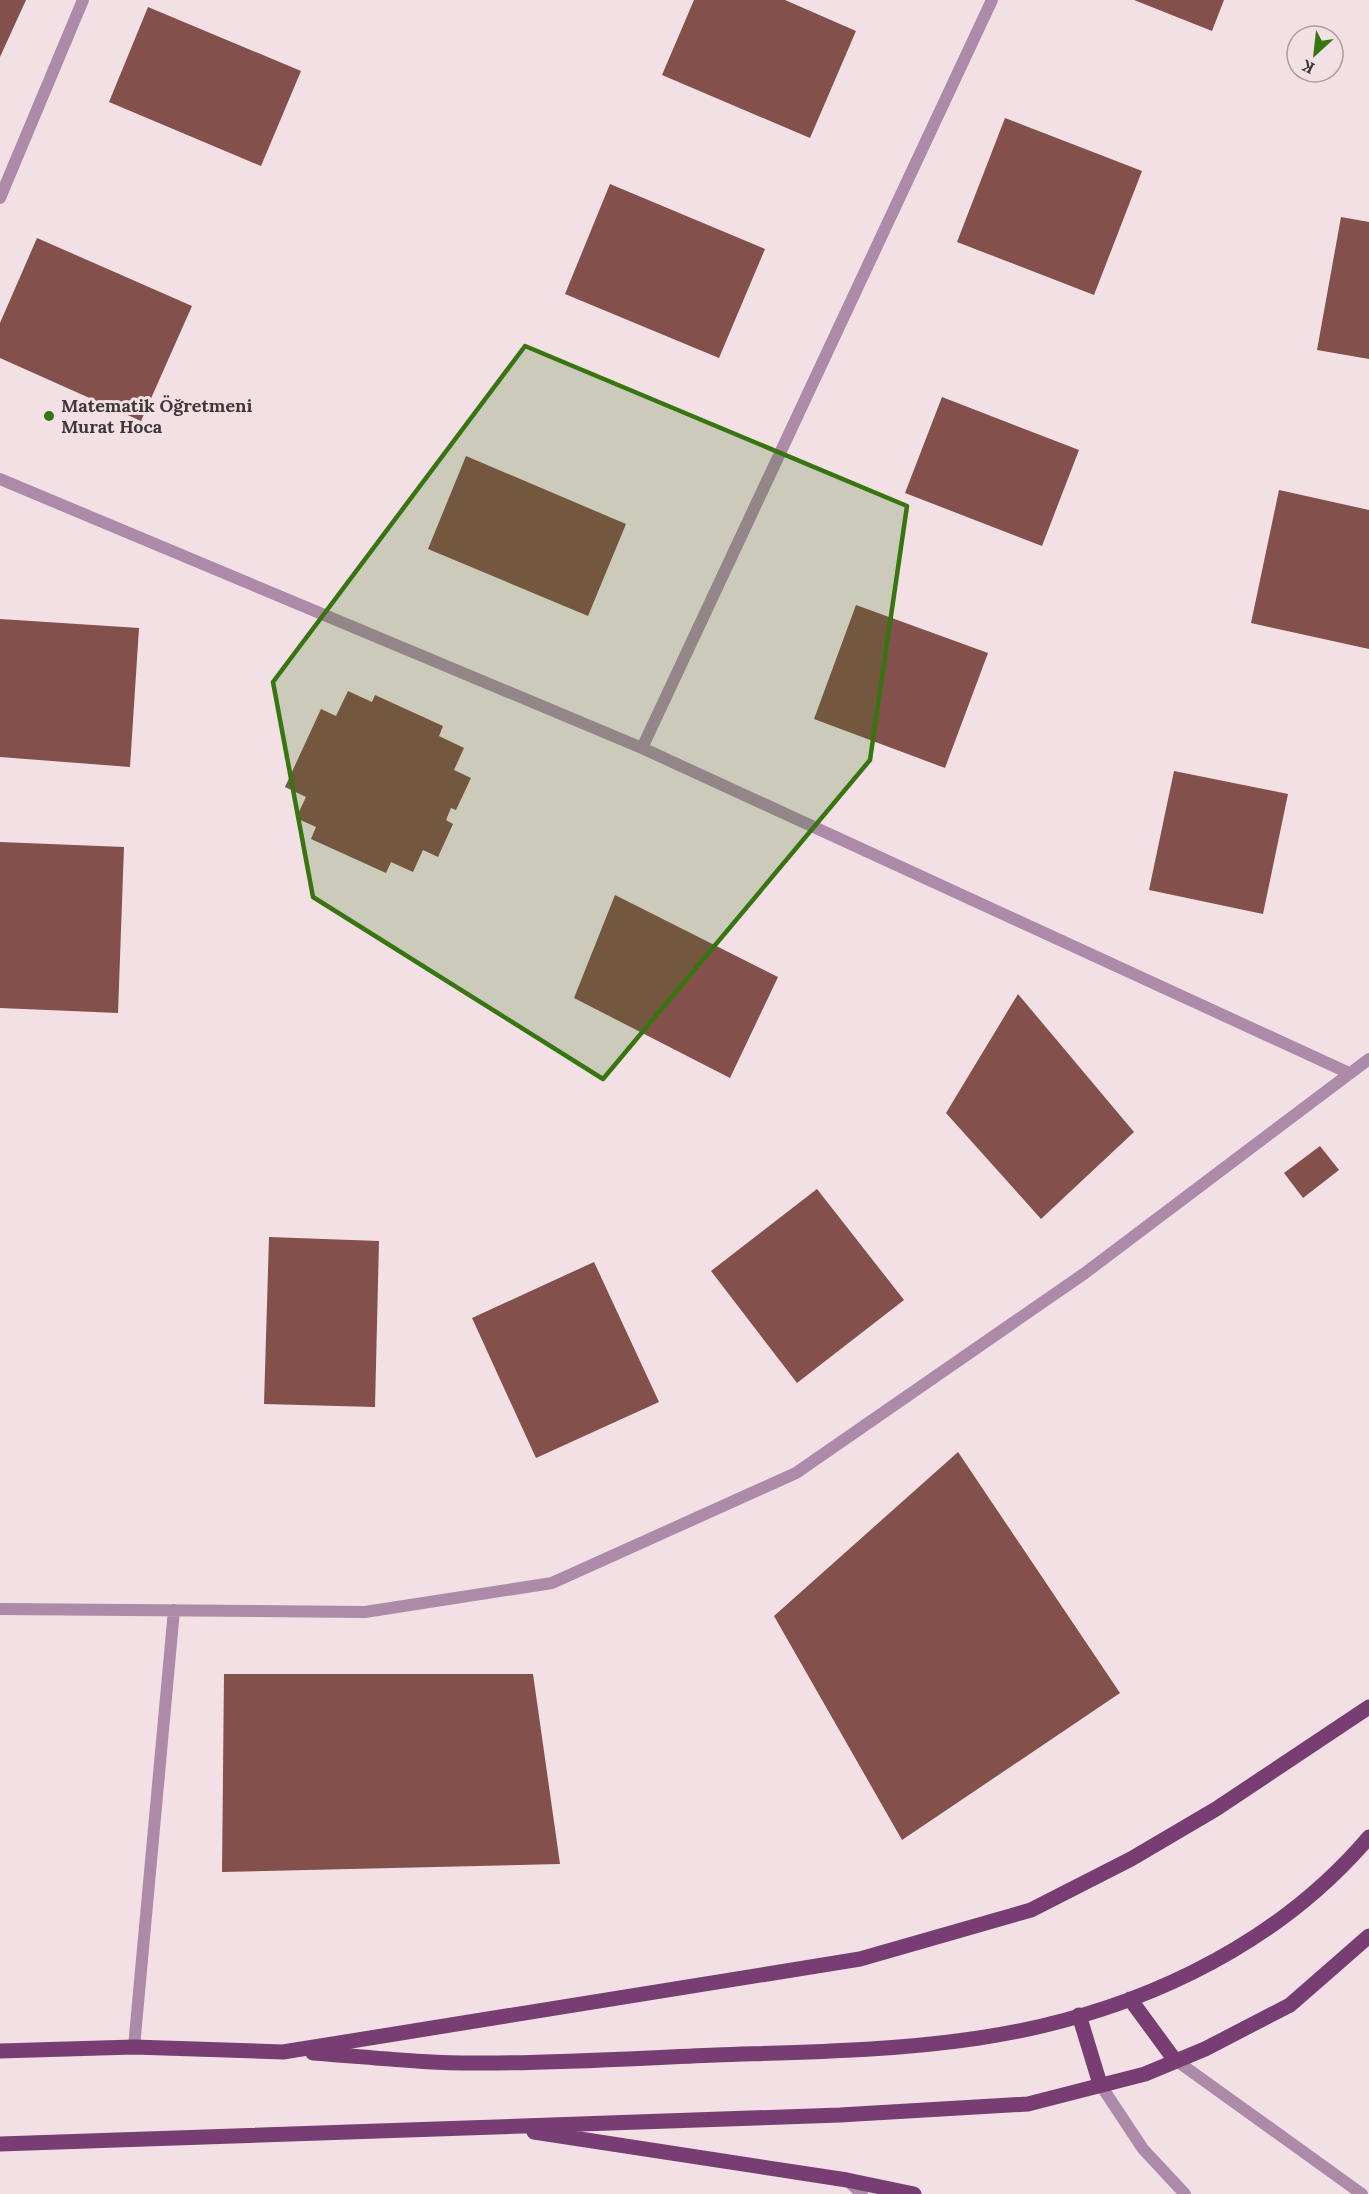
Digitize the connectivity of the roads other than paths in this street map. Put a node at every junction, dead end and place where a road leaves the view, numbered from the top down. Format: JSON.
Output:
{"nodes":[{"id":1,"x":83,"y":0,"type":"edge"},
{"id":2,"x":992,"y":0,"type":"edge"},
{"id":3,"x":0,"y":198,"type":"edge"},
{"id":4,"x":0,"y":479,"type":"edge"},
{"id":5,"x":642,"y":748,"type":"junction"},
{"id":6,"x":1369,"y":1059,"type":"edge"},
{"id":7,"x":1349,"y":1073,"type":"junction"},
{"id":8,"x":0,"y":1609,"type":"edge"},
{"id":9,"x":174,"y":1610,"type":"junction"},
{"id":10,"x":1369,"y":1707,"type":"edge"},
{"id":11,"x":1369,"y":1837,"type":"edge"},
{"id":12,"x":1369,"y":1936,"type":"edge"},
{"id":13,"x":1130,"y":1999,"type":"junction"},
{"id":14,"x":1079,"y":2015,"type":"junction"},
{"id":15,"x":134,"y":2047,"type":"junction"},
{"id":16,"x":0,"y":2051,"type":"edge"},
{"id":17,"x":283,"y":2052,"type":"junction"},
{"id":18,"x":1174,"y":2059,"type":"junction"},
{"id":19,"x":1100,"y":2084,"type":"junction"},
{"id":20,"x":496,"y":2126,"type":"junction"},
{"id":21,"x":0,"y":2144,"type":"edge"},
{"id":22,"x":847,"y":2180,"type":"junction"},
{"id":23,"x":862,"y":2194,"type":"edge"},
{"id":24,"x":914,"y":2194,"type":"edge"},
{"id":25,"x":1185,"y":2194,"type":"edge"},
{"id":26,"x":1362,"y":2194,"type":"edge"}],
"edges":[{"from":1,"to":3,"type":"street"},
{"from":2,"to":5,"type":"street"},
{"from":4,"to":5,"type":"street"},
{"from":5,"to":7,"type":"street"},
{"from":6,"to":7,"type":"street"},
{"from":7,"to":9,"type":"street"},
{"from":8,"to":9,"type":"street"},
{"from":9,"to":15,"type":"street"},
{"from":10,"to":17,"type":"main road"},
{"from":11,"to":13,"type":"main road"},
{"from":12,"to":18,"type":"main road"},
{"from":13,"to":14,"type":"main road"},
{"from":13,"to":18,"type":"main road"},
{"from":14,"to":17,"type":"main road"},
{"from":14,"to":19,"type":"main road"},
{"from":15,"to":16,"type":"main road"},
{"from":15,"to":17,"type":"main road"},
{"from":18,"to":19,"type":"main road"},
{"from":18,"to":26,"type":"street"},
{"from":19,"to":20,"type":"main road"},
{"from":19,"to":25,"type":"street"},
{"from":20,"to":21,"type":"main road"},
{"from":20,"to":22,"type":"main road"},
{"from":22,"to":23,"type":"street"},
{"from":22,"to":24,"type":"main road"}]}
